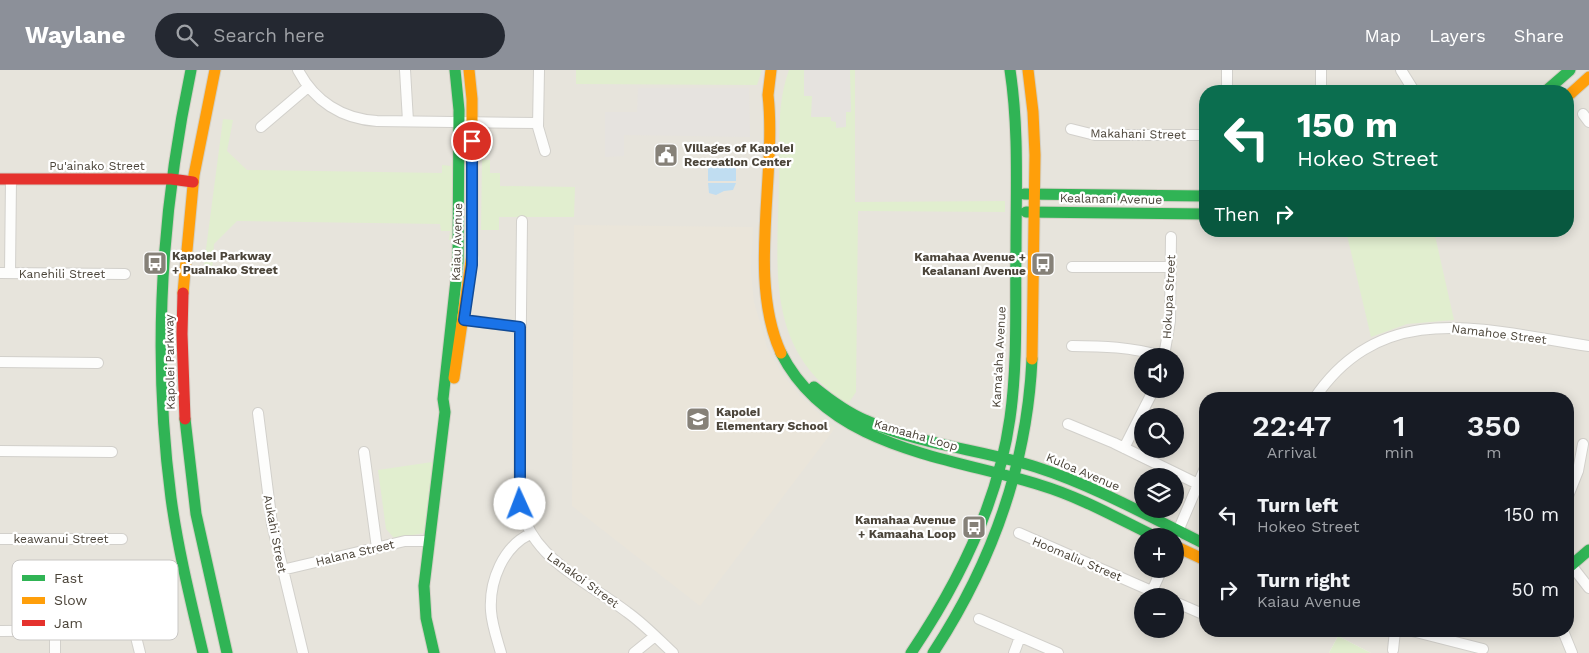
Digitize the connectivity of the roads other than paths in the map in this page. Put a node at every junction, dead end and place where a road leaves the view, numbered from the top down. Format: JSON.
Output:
{"nodes":[{"id":1,"x":191,"y":70,"type":"edge"},
{"id":2,"x":214,"y":70,"type":"edge"},
{"id":3,"x":298,"y":70,"type":"edge"},
{"id":4,"x":405,"y":70,"type":"edge"},
{"id":5,"x":456,"y":70,"type":"edge"},
{"id":6,"x":469,"y":70,"type":"edge"},
{"id":7,"x":539,"y":70,"type":"edge"},
{"id":8,"x":772,"y":70,"type":"edge"},
{"id":9,"x":780,"y":70,"type":"edge"},
{"id":10,"x":1010,"y":70,"type":"edge"},
{"id":11,"x":1028,"y":70,"type":"edge"},
{"id":12,"x":1227,"y":70,"type":"edge"},
{"id":13,"x":1321,"y":70,"type":"edge"},
{"id":14,"x":1401,"y":70,"type":"edge"},
{"id":15,"x":1570,"y":70,"type":"edge"},
{"id":16,"x":1589,"y":77,"type":"edge"},
{"id":17,"x":1227,"y":85,"type":"edge"},
{"id":18,"x":1321,"y":85,"type":"edge"},
{"id":19,"x":1410,"y":85,"type":"edge"},
{"id":20,"x":1553,"y":85,"type":"edge"},
{"id":21,"x":308,"y":87,"type":"junction"},
{"id":22,"x":1574,"y":91,"type":"edge"},
{"id":23,"x":769,"y":102,"type":"junction"},
{"id":24,"x":408,"y":121,"type":"junction"},
{"id":25,"x":459,"y":121,"type":"junction"},
{"id":26,"x":472,"y":122,"type":"junction"},
{"id":27,"x":538,"y":123,"type":"junction"},
{"id":28,"x":261,"y":127,"type":"dead end"},
{"id":29,"x":1071,"y":129,"type":"dead end"},
{"id":30,"x":1199,"y":136,"type":"edge"},
{"id":31,"x":545,"y":151,"type":"dead end"},
{"id":32,"x":5,"y":179,"type":"edge"},
{"id":33,"x":170,"y":180,"type":"junction"},
{"id":34,"x":193,"y":182,"type":"junction"},
{"id":35,"x":1016,"y":194,"type":"junction"},
{"id":36,"x":1034,"y":194,"type":"junction"},
{"id":37,"x":1199,"y":196,"type":"edge"},
{"id":38,"x":1016,"y":212,"type":"junction"},
{"id":39,"x":1034,"y":212,"type":"junction"},
{"id":40,"x":1199,"y":214,"type":"edge"},
{"id":41,"x":522,"y":221,"type":"dead end"},
{"id":42,"x":1171,"y":236,"type":"dead end"},
{"id":43,"x":1072,"y":266,"type":"dead end"},
{"id":44,"x":1171,"y":267,"type":"junction"},
{"id":45,"x":5,"y":273,"type":"edge"},
{"id":46,"x":125,"y":274,"type":"dead end"},
{"id":47,"x":770,"y":314,"type":"junction"},
{"id":48,"x":458,"y":319,"type":"junction"},
{"id":49,"x":520,"y":327,"type":"junction"},
{"id":50,"x":1072,"y":346,"type":"dead end"},
{"id":51,"x":1589,"y":346,"type":"edge"},
{"id":52,"x":1165,"y":348,"type":"edge"},
{"id":53,"x":1134,"y":349,"type":"edge"},
{"id":54,"x":0,"y":362,"type":"edge"},
{"id":55,"x":98,"y":363,"type":"dead end"},
{"id":56,"x":1319,"y":392,"type":"edge"},
{"id":57,"x":1149,"y":398,"type":"edge"},
{"id":58,"x":258,"y":413,"type":"dead end"},
{"id":59,"x":1068,"y":424,"type":"dead end"},
{"id":60,"x":1583,"y":444,"type":"dead end"},
{"id":61,"x":1124,"y":448,"type":"junction"},
{"id":62,"x":0,"y":450,"type":"edge"},
{"id":63,"x":112,"y":452,"type":"dead end"},
{"id":64,"x":364,"y":452,"type":"dead end"},
{"id":65,"x":1002,"y":459,"type":"junction"},
{"id":66,"x":1019,"y":463,"type":"junction"},
{"id":67,"x":998,"y":472,"type":"junction"},
{"id":68,"x":1015,"y":477,"type":"junction"},
{"id":69,"x":1574,"y":481,"type":"edge"},
{"id":70,"x":1198,"y":484,"type":"joint"},
{"id":71,"x":1137,"y":528,"type":"edge"},
{"id":72,"x":1165,"y":528,"type":"edge"},
{"id":73,"x":1180,"y":528,"type":"edge"},
{"id":74,"x":1019,"y":533,"type":"dead end"},
{"id":75,"x":530,"y":534,"type":"junction"},
{"id":76,"x":1184,"y":536,"type":"edge"},
{"id":77,"x":0,"y":539,"type":"edge"},
{"id":78,"x":122,"y":539,"type":"dead end"},
{"id":79,"x":430,"y":541,"type":"junction"},
{"id":80,"x":1199,"y":542,"type":"edge"},
{"id":81,"x":377,"y":548,"type":"junction"},
{"id":82,"x":1184,"y":550,"type":"edge"},
{"id":83,"x":1589,"y":550,"type":"edge"},
{"id":84,"x":1199,"y":557,"type":"edge"},
{"id":85,"x":1574,"y":563,"type":"edge"},
{"id":86,"x":282,"y":570,"type":"junction"},
{"id":87,"x":1574,"y":572,"type":"edge"},
{"id":88,"x":1145,"y":588,"type":"edge"},
{"id":89,"x":1589,"y":588,"type":"edge"},
{"id":90,"x":1184,"y":606,"type":"edge"},
{"id":91,"x":1199,"y":612,"type":"edge"},
{"id":92,"x":979,"y":619,"type":"dead end"},
{"id":93,"x":655,"y":636,"type":"junction"},
{"id":94,"x":1020,"y":636,"type":"junction"},
{"id":95,"x":1394,"y":637,"type":"edge"},
{"id":96,"x":1436,"y":637,"type":"edge"},
{"id":97,"x":1565,"y":637,"type":"edge"},
{"id":98,"x":55,"y":640,"type":"edge"},
{"id":99,"x":137,"y":640,"type":"edge"},
{"id":100,"x":1483,"y":649,"type":"dead end"},
{"id":101,"x":1393,"y":650,"type":"dead end"},
{"id":102,"x":55,"y":653,"type":"edge"},
{"id":103,"x":140,"y":653,"type":"edge"},
{"id":104,"x":203,"y":653,"type":"edge"},
{"id":105,"x":226,"y":653,"type":"edge"},
{"id":106,"x":302,"y":653,"type":"edge"},
{"id":107,"x":434,"y":653,"type":"edge"},
{"id":108,"x":501,"y":653,"type":"edge"},
{"id":109,"x":634,"y":653,"type":"edge"},
{"id":110,"x":673,"y":653,"type":"edge"},
{"id":111,"x":911,"y":653,"type":"edge"},
{"id":112,"x":933,"y":653,"type":"edge"},
{"id":113,"x":1014,"y":653,"type":"edge"},
{"id":114,"x":1058,"y":653,"type":"edge"},
{"id":115,"x":1572,"y":653,"type":"edge"}],
"edges":[{"from":1,"to":33,"type":"street","name":"Kapolei Parkway"},
{"from":2,"to":34,"type":"street","name":"Kapolei Parkway"},
{"from":3,"to":21,"type":"street"},
{"from":4,"to":24,"type":"street"},
{"from":5,"to":25,"type":"street","name":"Kaiau Avenue"},
{"from":6,"to":26,"type":"street","name":"Kaiau Avenue"},
{"from":7,"to":27,"type":"street"},
{"from":8,"to":23,"type":"street","name":"Kamaaha Loop"},
{"from":9,"to":23,"type":"street","name":"Kamaaha Loop"},
{"from":10,"to":35,"type":"street","name":"Kama'aha Avenue"},
{"from":11,"to":36,"type":"street"},
{"from":12,"to":17,"type":"street"},
{"from":13,"to":18,"type":"street"},
{"from":14,"to":19,"type":"street"},
{"from":15,"to":20,"type":"street"},
{"from":16,"to":22,"type":"street"},
{"from":21,"to":24,"type":"street"},
{"from":21,"to":28,"type":"street"},
{"from":23,"to":47,"type":"street","name":"Kamaaha Loop"},
{"from":24,"to":25,"type":"street"},
{"from":25,"to":26,"type":"street"},
{"from":25,"to":48,"type":"street","name":"Kaiau Avenue"},
{"from":26,"to":27,"type":"street"},
{"from":26,"to":48,"type":"street","name":"Kaiau Avenue"},
{"from":27,"to":31,"type":"street"},
{"from":29,"to":30,"type":"street","name":"Makahani Street"},
{"from":32,"to":33,"type":"street","name":"Pu'ainako Street"},
{"from":32,"to":45,"type":"street"},
{"from":33,"to":34,"type":"street","name":"Pu'ainako Street"},
{"from":33,"to":104,"type":"street","name":"Kapolei Parkway"},
{"from":34,"to":105,"type":"street","name":"Kapolei Parkway"},
{"from":35,"to":36,"type":"street","name":"Kealanani Avenue"},
{"from":35,"to":38,"type":"street","name":"Kama'aha Avenue"},
{"from":36,"to":37,"type":"street","name":"Kealanani Avenue"},
{"from":36,"to":39,"type":"street"},
{"from":38,"to":39,"type":"street","name":"Kealanani Avenue"},
{"from":38,"to":65,"type":"street","name":"Kama'aha Avenue"},
{"from":39,"to":40,"type":"street","name":"Kealanani Avenue"},
{"from":39,"to":66,"type":"street"},
{"from":41,"to":49,"type":"street","name":"Lanakoi Street"},
{"from":42,"to":44,"type":"street","name":"Hokupa Street"},
{"from":43,"to":44,"type":"street"},
{"from":44,"to":52,"type":"street","name":"Hokupa Street"},
{"from":45,"to":46,"type":"street","name":"Kanehili Street"},
{"from":47,"to":65,"type":"street","name":"Kamaaha Loop"},
{"from":47,"to":67,"type":"street","name":"Kamaaha Loop"},
{"from":48,"to":49,"type":"street"},
{"from":48,"to":79,"type":"street","name":"Kaiau Avenue"},
{"from":49,"to":75,"type":"street","name":"Lanakoi Street"},
{"from":50,"to":53,"type":"street"},
{"from":51,"to":56,"type":"street","name":"Namahoe Street"},
{"from":54,"to":55,"type":"street"},
{"from":57,"to":61,"type":"street"},
{"from":58,"to":86,"type":"street","name":"Aukahi Street"},
{"from":59,"to":61,"type":"street"},
{"from":60,"to":69,"type":"street"},
{"from":61,"to":70,"type":"street"},
{"from":62,"to":63,"type":"street"},
{"from":64,"to":81,"type":"street"},
{"from":65,"to":66,"type":"street","name":"Kuloa Avenue"},
{"from":65,"to":67,"type":"street","name":"Kama'aha Avenue"},
{"from":66,"to":68,"type":"street"},
{"from":66,"to":72,"type":"street","name":"Kuloa Avenue"},
{"from":67,"to":68,"type":"street"},
{"from":67,"to":111,"type":"street","name":"Kama'aha Avenue"},
{"from":68,"to":71,"type":"street"},
{"from":68,"to":112,"type":"street"},
{"from":70,"to":73,"type":"street"},
{"from":74,"to":88,"type":"street","name":"Hoomaliu Street"},
{"from":75,"to":93,"type":"street","name":"Lanakoi Street"},
{"from":75,"to":108,"type":"street"},
{"from":76,"to":80,"type":"street","name":"Kuloa Avenue"},
{"from":77,"to":78,"type":"street","name":"keawanui Street"},
{"from":79,"to":81,"type":"street","name":"Halana Street"},
{"from":79,"to":107,"type":"street","name":"Kaiau Avenue"},
{"from":81,"to":86,"type":"street","name":"Halana Street"},
{"from":82,"to":84,"type":"street"},
{"from":83,"to":85,"type":"street"},
{"from":86,"to":106,"type":"street","name":"Aukahi Street"},
{"from":87,"to":89,"type":"street"},
{"from":90,"to":91,"type":"street"},
{"from":92,"to":94,"type":"street"},
{"from":93,"to":109,"type":"street"},
{"from":93,"to":110,"type":"street","name":"Lanakoi Street"},
{"from":94,"to":113,"type":"street"},
{"from":94,"to":114,"type":"street"},
{"from":95,"to":101,"type":"street"},
{"from":96,"to":100,"type":"street"},
{"from":97,"to":115,"type":"street"},
{"from":98,"to":102,"type":"street"},
{"from":99,"to":103,"type":"street"}]}
